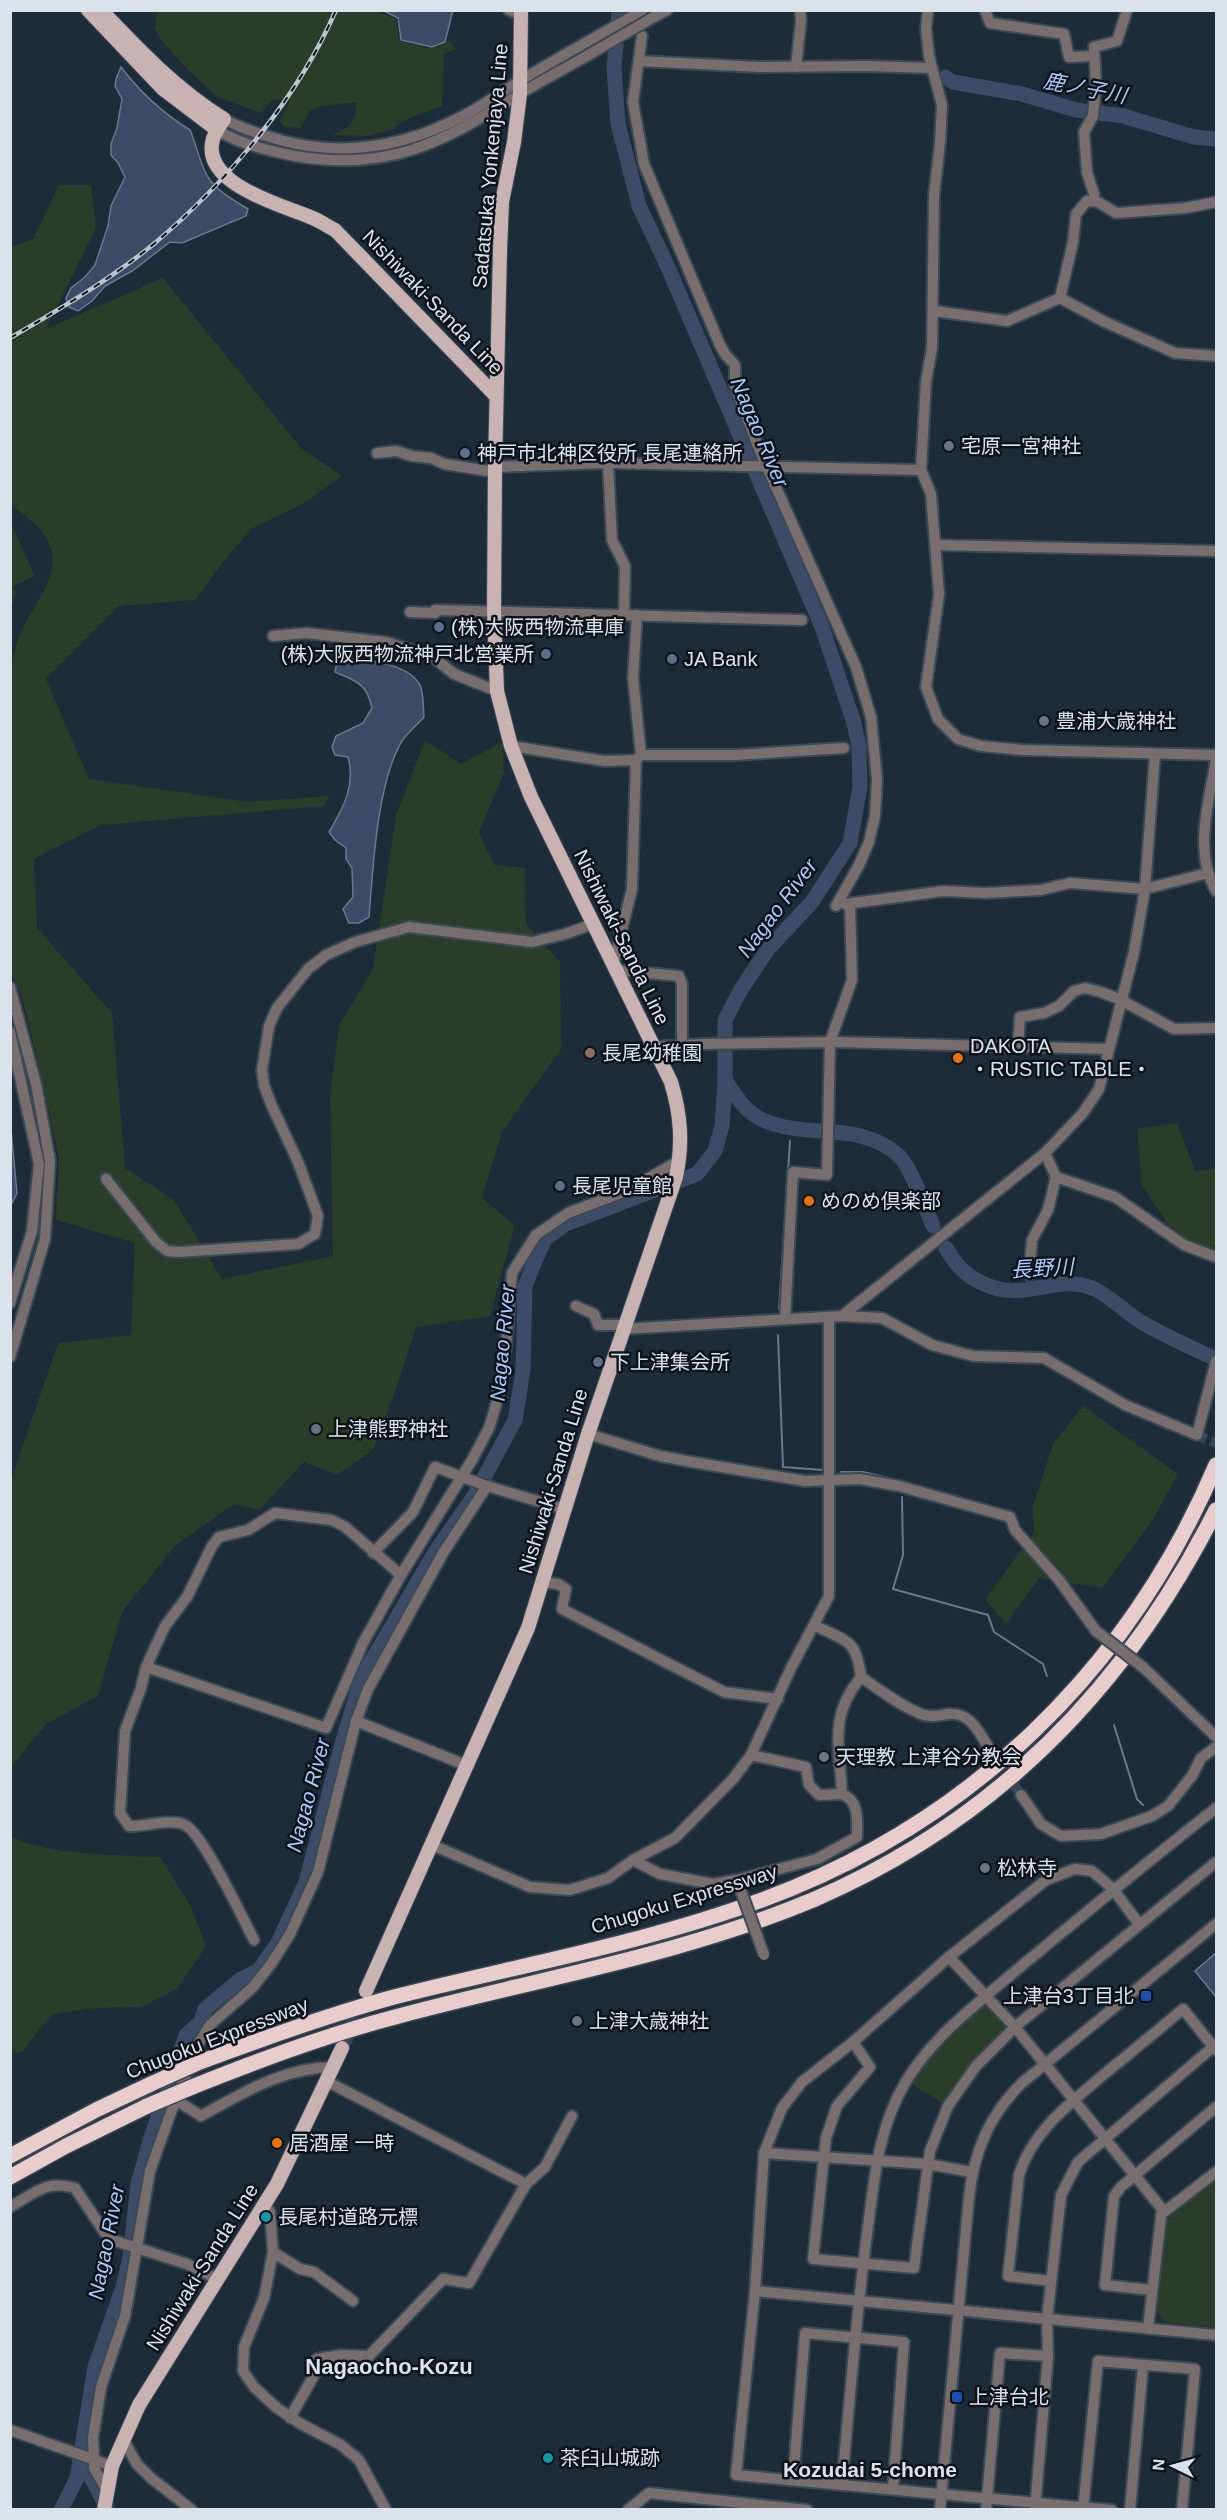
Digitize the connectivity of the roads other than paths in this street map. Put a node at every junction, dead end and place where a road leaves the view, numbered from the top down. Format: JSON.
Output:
{"nodes":[{"id":1,"x":88,"y":10,"type":"edge"},
{"id":2,"x":100,"y":10,"type":"edge"},
{"id":3,"x":667,"y":10,"type":"edge"},
{"id":4,"x":800,"y":10,"type":"edge"},
{"id":5,"x":928,"y":10,"type":"edge"},
{"id":6,"x":985,"y":10,"type":"edge"},
{"id":7,"x":1127,"y":10,"type":"edge"},
{"id":8,"x":517,"y":12,"type":"edge"},
{"id":9,"x":639,"y":12,"type":"edge"},
{"id":10,"x":639,"y":31,"type":"junction"},
{"id":11,"x":1094,"y":56,"type":"junction"},
{"id":12,"x":639,"y":61,"type":"junction"},
{"id":13,"x":796,"y":68,"type":"junction"},
{"id":14,"x":932,"y":68,"type":"junction"},
{"id":15,"x":520,"y":88,"type":"junction"},
{"id":16,"x":633,"y":102,"type":"junction"},
{"id":17,"x":221,"y":124,"type":"junction"},
{"id":18,"x":1094,"y":200,"type":"junction"},
{"id":19,"x":1216,"y":202,"type":"edge"},
{"id":20,"x":1060,"y":298,"type":"junction"},
{"id":21,"x":934,"y":310,"type":"junction"},
{"id":22,"x":1216,"y":356,"type":"edge"},
{"id":23,"x":496,"y":396,"type":"junction"},
{"id":24,"x":377,"y":453,"type":"dead end"},
{"id":25,"x":608,"y":463,"type":"junction"},
{"id":26,"x":766,"y":467,"type":"junction"},
{"id":27,"x":495,"y":470,"type":"junction"},
{"id":28,"x":921,"y":470,"type":"junction"},
{"id":29,"x":935,"y":545,"type":"junction"},
{"id":30,"x":1216,"y":551,"type":"edge"},
{"id":31,"x":494,"y":610,"type":"junction"},
{"id":32,"x":410,"y":612,"type":"dead end"},
{"id":33,"x":624,"y":614,"type":"junction"},
{"id":34,"x":637,"y":615,"type":"junction"},
{"id":35,"x":802,"y":620,"type":"dead end"},
{"id":36,"x":273,"y":636,"type":"dead end"},
{"id":37,"x":497,"y":691,"type":"junction"},
{"id":38,"x":511,"y":746,"type":"junction"},
{"id":39,"x":844,"y":748,"type":"dead end"},
{"id":40,"x":1155,"y":754,"type":"junction"},
{"id":41,"x":1216,"y":757,"type":"edge"},
{"id":42,"x":639,"y":758,"type":"junction"},
{"id":43,"x":1208,"y":873,"type":"junction"},
{"id":44,"x":1145,"y":889,"type":"junction"},
{"id":45,"x":1216,"y":891,"type":"edge"},
{"id":46,"x":850,"y":904,"type":"junction"},
{"id":47,"x":593,"y":924,"type":"junction"},
{"id":48,"x":614,"y":968,"type":"junction"},
{"id":49,"x":10,"y":987,"type":"edge"},
{"id":50,"x":1121,"y":1000,"type":"junction"},
{"id":51,"x":1216,"y":1028,"type":"edge"},
{"id":52,"x":10,"y":1032,"type":"edge"},
{"id":53,"x":830,"y":1042,"type":"junction"},
{"id":54,"x":682,"y":1045,"type":"junction"},
{"id":55,"x":654,"y":1047,"type":"junction"},
{"id":56,"x":1017,"y":1047,"type":"junction"},
{"id":57,"x":1109,"y":1049,"type":"junction"},
{"id":58,"x":1045,"y":1152,"type":"junction"},
{"id":59,"x":680,"y":1160,"type":"junction"},
{"id":60,"x":1056,"y":1177,"type":"junction"},
{"id":61,"x":105,"y":1179,"type":"dead end"},
{"id":62,"x":1216,"y":1257,"type":"edge"},
{"id":63,"x":1029,"y":1275,"type":"dead end"},
{"id":64,"x":13,"y":1285,"type":"edge"},
{"id":65,"x":10,"y":1303,"type":"edge"},
{"id":66,"x":576,"y":1306,"type":"dead end"},
{"id":67,"x":842,"y":1316,"type":"junction"},
{"id":68,"x":829,"y":1317,"type":"junction"},
{"id":69,"x":785,"y":1319,"type":"junction"},
{"id":70,"x":624,"y":1327,"type":"junction"},
{"id":71,"x":10,"y":1357,"type":"edge"},
{"id":72,"x":1216,"y":1361,"type":"edge"},
{"id":73,"x":588,"y":1434,"type":"junction"},
{"id":74,"x":1216,"y":1466,"type":"edge"},
{"id":75,"x":461,"y":1478,"type":"junction"},
{"id":76,"x":830,"y":1480,"type":"junction"},
{"id":77,"x":487,"y":1486,"type":"junction"},
{"id":78,"x":564,"y":1509,"type":"junction"},
{"id":79,"x":1216,"y":1510,"type":"edge"},
{"id":80,"x":373,"y":1553,"type":"junction"},
{"id":81,"x":401,"y":1575,"type":"junction"},
{"id":82,"x":542,"y":1581,"type":"junction"},
{"id":83,"x":814,"y":1625,"type":"junction"},
{"id":84,"x":146,"y":1667,"type":"junction"},
{"id":85,"x":861,"y":1677,"type":"junction"},
{"id":86,"x":778,"y":1699,"type":"junction"},
{"id":87,"x":356,"y":1720,"type":"junction"},
{"id":88,"x":1216,"y":1737,"type":"edge"},
{"id":89,"x":1216,"y":1747,"type":"edge"},
{"id":90,"x":989,"y":1748,"type":"tunnel mouth"},
{"id":91,"x":751,"y":1755,"type":"junction"},
{"id":92,"x":468,"y":1766,"type":"junction"},
{"id":93,"x":842,"y":1794,"type":"junction"},
{"id":94,"x":1021,"y":1795,"type":"tunnel mouth"},
{"id":95,"x":1216,"y":1808,"type":"edge"},
{"id":96,"x":432,"y":1845,"type":"junction"},
{"id":97,"x":633,"y":1860,"type":"junction"},
{"id":98,"x":1216,"y":1862,"type":"edge"},
{"id":99,"x":737,"y":1880,"type":"junction"},
{"id":100,"x":1113,"y":1890,"type":"junction"},
{"id":101,"x":1139,"y":1924,"type":"junction"},
{"id":102,"x":1216,"y":1924,"type":"edge"},
{"id":103,"x":254,"y":1940,"type":"dead end"},
{"id":104,"x":764,"y":1955,"type":"dead end"},
{"id":105,"x":949,"y":1957,"type":"junction"},
{"id":106,"x":366,"y":1991,"type":"tunnel mouth"},
{"id":107,"x":986,"y":1997,"type":"junction"},
{"id":108,"x":1015,"y":2027,"type":"junction"},
{"id":109,"x":853,"y":2042,"type":"junction"},
{"id":110,"x":342,"y":2048,"type":"tunnel mouth"},
{"id":111,"x":1215,"y":2049,"type":"edge"},
{"id":112,"x":1044,"y":2065,"type":"junction"},
{"id":113,"x":333,"y":2067,"type":"junction"},
{"id":114,"x":326,"y":2081,"type":"junction"},
{"id":115,"x":176,"y":2100,"type":"junction"},
{"id":116,"x":1073,"y":2101,"type":"junction"},
{"id":117,"x":1216,"y":2107,"type":"edge"},
{"id":118,"x":572,"y":2116,"type":"dead end"},
{"id":119,"x":1105,"y":2138,"type":"junction"},
{"id":120,"x":764,"y":2153,"type":"junction"},
{"id":121,"x":10,"y":2156,"type":"edge"},
{"id":122,"x":824,"y":2157,"type":"junction"},
{"id":123,"x":877,"y":2160,"type":"junction"},
{"id":124,"x":927,"y":2164,"type":"junction"},
{"id":125,"x":972,"y":2172,"type":"junction"},
{"id":126,"x":1216,"y":2172,"type":"edge"},
{"id":127,"x":1135,"y":2176,"type":"junction"},
{"id":128,"x":10,"y":2177,"type":"edge"},
{"id":129,"x":526,"y":2184,"type":"junction"},
{"id":130,"x":265,"y":2205,"type":"junction"},
{"id":131,"x":10,"y":2207,"type":"edge"},
{"id":132,"x":1162,"y":2209,"type":"junction"},
{"id":133,"x":137,"y":2249,"type":"junction"},
{"id":134,"x":273,"y":2252,"type":"junction"},
{"id":135,"x":864,"y":2263,"type":"junction"},
{"id":136,"x":217,"y":2279,"type":"junction"},
{"id":137,"x":1051,"y":2281,"type":"junction"},
{"id":138,"x":1151,"y":2290,"type":"junction"},
{"id":139,"x":755,"y":2291,"type":"junction"},
{"id":140,"x":353,"y":2301,"type":"dead end"},
{"id":141,"x":858,"y":2301,"type":"junction"},
{"id":142,"x":958,"y":2310,"type":"junction"},
{"id":143,"x":1047,"y":2319,"type":"junction"},
{"id":144,"x":1148,"y":2328,"type":"junction"},
{"id":145,"x":1216,"y":2335,"type":"edge"},
{"id":146,"x":855,"y":2338,"type":"junction"},
{"id":147,"x":1048,"y":2355,"type":"junction"},
{"id":148,"x":1143,"y":2365,"type":"junction"},
{"id":149,"x":290,"y":2418,"type":"junction"},
{"id":150,"x":10,"y":2430,"type":"edge"},
{"id":151,"x":123,"y":2439,"type":"junction"},
{"id":152,"x":94,"y":2459,"type":"junction"},
{"id":153,"x":112,"y":2466,"type":"junction"},
{"id":154,"x":793,"y":2480,"type":"junction"},
{"id":155,"x":842,"y":2485,"type":"junction"},
{"id":156,"x":893,"y":2489,"type":"junction"},
{"id":157,"x":106,"y":2491,"type":"junction"},
{"id":158,"x":942,"y":2494,"type":"junction"},
{"id":159,"x":986,"y":2504,"type":"edge"},
{"id":160,"x":1035,"y":2506,"type":"edge"},
{"id":161,"x":772,"y":2508,"type":"edge"},
{"id":162,"x":1083,"y":2508,"type":"edge"},
{"id":163,"x":104,"y":2510,"type":"edge"},
{"id":164,"x":192,"y":2510,"type":"edge"},
{"id":165,"x":386,"y":2510,"type":"edge"},
{"id":166,"x":628,"y":2510,"type":"edge"},
{"id":167,"x":807,"y":2510,"type":"edge"},
{"id":168,"x":940,"y":2510,"type":"edge"},
{"id":169,"x":1112,"y":2510,"type":"edge"},
{"id":170,"x":1130,"y":2510,"type":"edge"},
{"id":171,"x":1182,"y":2510,"type":"edge"}],
"edges":[{"from":1,"to":17,"type":"main road"},
{"from":2,"to":17,"type":"main road"},
{"from":3,"to":10,"type":"street","bridge":true},
{"from":4,"to":13,"type":"street"},
{"from":5,"to":14,"type":"street"},
{"from":6,"to":11,"type":"street"},
{"from":7,"to":11,"type":"street"},
{"from":8,"to":15,"type":"main road","name":"Sadatsuka Yonkenjaya Line"},
{"from":9,"to":15,"type":"street"},
{"from":10,"to":12,"type":"street"},
{"from":10,"to":15,"type":"street","bridge":true},
{"from":10,"to":16,"type":"street"},
{"from":11,"to":18,"type":"street"},
{"from":12,"to":13,"type":"street"},
{"from":12,"to":16,"type":"street"},
{"from":13,"to":14,"type":"street"},
{"from":14,"to":21,"type":"street"},
{"from":15,"to":17,"type":"street"},
{"from":15,"to":23,"type":"main road","name":"Sadatsuka Yonkenjaya Line"},
{"from":16,"to":26,"type":"street"},
{"from":17,"to":23,"type":"main road","name":"Nishiwaki-Sanda Line"},
{"from":18,"to":19,"type":"street"},
{"from":18,"to":20,"type":"street"},
{"from":20,"to":21,"type":"street"},
{"from":20,"to":22,"type":"street"},
{"from":21,"to":28,"type":"street"},
{"from":23,"to":27,"type":"main road","name":"Nishiwaki-Sanda Line"},
{"from":24,"to":27,"type":"street"},
{"from":25,"to":26,"type":"street"},
{"from":25,"to":27,"type":"street"},
{"from":25,"to":33,"type":"street"},
{"from":26,"to":28,"type":"street"},
{"from":26,"to":46,"type":"street"},
{"from":27,"to":31,"type":"main road","name":"Nishiwaki-Sanda Line"},
{"from":28,"to":29,"type":"street"},
{"from":29,"to":30,"type":"street"},
{"from":29,"to":40,"type":"street"},
{"from":31,"to":32,"type":"street"},
{"from":31,"to":33,"type":"street"},
{"from":31,"to":37,"type":"main road","name":"Nishiwaki-Sanda Line"},
{"from":33,"to":34,"type":"street"},
{"from":34,"to":35,"type":"street"},
{"from":34,"to":42,"type":"street"},
{"from":36,"to":37,"type":"street"},
{"from":37,"to":38,"type":"main road","name":"Nishiwaki-Sanda Line"},
{"from":38,"to":42,"type":"street"},
{"from":38,"to":47,"type":"main road","name":"Nishiwaki-Sanda Line"},
{"from":39,"to":42,"type":"street"},
{"from":40,"to":41,"type":"street"},
{"from":40,"to":44,"type":"street"},
{"from":41,"to":43,"type":"street"},
{"from":42,"to":48,"type":"street"},
{"from":43,"to":44,"type":"street"},
{"from":43,"to":45,"type":"street"},
{"from":44,"to":46,"type":"street"},
{"from":44,"to":50,"type":"street"},
{"from":46,"to":53,"type":"street"},
{"from":47,"to":48,"type":"main road","name":"Nishiwaki-Sanda Line"},
{"from":47,"to":61,"type":"street"},
{"from":48,"to":54,"type":"street"},
{"from":48,"to":55,"type":"main road","name":"Nishiwaki-Sanda Line"},
{"from":49,"to":71,"type":"street"},
{"from":50,"to":51,"type":"street"},
{"from":50,"to":56,"type":"street"},
{"from":50,"to":57,"type":"street"},
{"from":52,"to":64,"type":"street"},
{"from":53,"to":54,"type":"street"},
{"from":53,"to":56,"type":"street"},
{"from":53,"to":69,"type":"street"},
{"from":54,"to":55,"type":"street"},
{"from":55,"to":59,"type":"main road","name":"Nishiwaki-Sanda Line"},
{"from":56,"to":57,"type":"street"},
{"from":57,"to":58,"type":"street"},
{"from":58,"to":60,"type":"street"},
{"from":58,"to":67,"type":"street"},
{"from":59,"to":70,"type":"main road","name":"Nishiwaki-Sanda Line"},
{"from":59,"to":75,"type":"street"},
{"from":60,"to":62,"type":"street"},
{"from":60,"to":63,"type":"street"},
{"from":64,"to":65,"type":"street"},
{"from":66,"to":70,"type":"street"},
{"from":67,"to":68,"type":"street"},
{"from":67,"to":72,"type":"street"},
{"from":68,"to":69,"type":"street"},
{"from":68,"to":76,"type":"street"},
{"from":69,"to":70,"type":"street"},
{"from":70,"to":73,"type":"main road","name":"Nishiwaki-Sanda Line"},
{"from":73,"to":76,"type":"street"},
{"from":73,"to":78,"type":"main road","name":"Nishiwaki-Sanda Line"},
{"from":74,"to":121,"type":"highway","name":"Chugoku Expressway","bridge":true},
{"from":75,"to":77,"type":"street"},
{"from":75,"to":80,"type":"street"},
{"from":75,"to":81,"type":"street"},
{"from":76,"to":83,"type":"street"},
{"from":76,"to":88,"type":"street","bridge":true},
{"from":77,"to":78,"type":"street"},
{"from":77,"to":87,"type":"street"},
{"from":78,"to":82,"type":"main road","name":"Nishiwaki-Sanda Line"},
{"from":79,"to":128,"type":"highway","name":"Chugoku Expressway","bridge":true},
{"from":80,"to":81,"type":"street"},
{"from":80,"to":84,"type":"street"},
{"from":81,"to":84,"type":"street"},
{"from":82,"to":86,"type":"street"},
{"from":82,"to":92,"type":"main road","name":"Nishiwaki-Sanda Line"},
{"from":83,"to":85,"type":"street"},
{"from":83,"to":86,"type":"street"},
{"from":84,"to":103,"type":"street"},
{"from":85,"to":90,"type":"street"},
{"from":85,"to":93,"type":"street"},
{"from":86,"to":91,"type":"street"},
{"from":87,"to":92,"type":"street"},
{"from":87,"to":115,"type":"street"},
{"from":89,"to":94,"type":"street"},
{"from":91,"to":93,"type":"street"},
{"from":91,"to":97,"type":"street"},
{"from":92,"to":96,"type":"main road","name":"Nishiwaki-Sanda Line"},
{"from":93,"to":99,"type":"street"},
{"from":95,"to":100,"type":"street"},
{"from":96,"to":97,"type":"street"},
{"from":96,"to":106,"type":"main road","name":"Nishiwaki-Sanda Line"},
{"from":97,"to":99,"type":"street"},
{"from":98,"to":101,"type":"street"},
{"from":99,"to":104,"type":"street","bridge":true},
{"from":100,"to":101,"type":"street"},
{"from":100,"to":105,"type":"street"},
{"from":100,"to":107,"type":"street"},
{"from":101,"to":108,"type":"street"},
{"from":102,"to":112,"type":"street"},
{"from":105,"to":107,"type":"street"},
{"from":105,"to":109,"type":"street"},
{"from":107,"to":108,"type":"street"},
{"from":107,"to":123,"type":"street"},
{"from":108,"to":112,"type":"street"},
{"from":108,"to":124,"type":"street"},
{"from":109,"to":120,"type":"street"},
{"from":109,"to":122,"type":"street"},
{"from":110,"to":113,"type":"main road","name":"Nishiwaki-Sanda Line"},
{"from":111,"to":116,"type":"street"},
{"from":111,"to":119,"type":"street"},
{"from":112,"to":116,"type":"street"},
{"from":112,"to":125,"type":"street"},
{"from":113,"to":114,"type":"main road","name":"Nishiwaki-Sanda Line"},
{"from":113,"to":115,"type":"street"},
{"from":114,"to":129,"type":"street"},
{"from":114,"to":130,"type":"main road","name":"Nishiwaki-Sanda Line"},
{"from":115,"to":133,"type":"street"},
{"from":116,"to":119,"type":"street"},
{"from":116,"to":137,"type":"street"},
{"from":117,"to":127,"type":"street"},
{"from":118,"to":129,"type":"street"},
{"from":119,"to":127,"type":"street"},
{"from":119,"to":137,"type":"street"},
{"from":120,"to":122,"type":"street"},
{"from":120,"to":139,"type":"street"},
{"from":122,"to":123,"type":"street"},
{"from":122,"to":135,"type":"street"},
{"from":123,"to":124,"type":"street"},
{"from":123,"to":135,"type":"street"},
{"from":124,"to":125,"type":"street"},
{"from":124,"to":135,"type":"street"},
{"from":125,"to":142,"type":"street"},
{"from":126,"to":132,"type":"street"},
{"from":127,"to":132,"type":"street"},
{"from":127,"to":138,"type":"street"},
{"from":129,"to":149,"type":"street"},
{"from":130,"to":134,"type":"street"},
{"from":130,"to":136,"type":"main road","name":"Nishiwaki-Sanda Line"},
{"from":131,"to":133,"type":"street"},
{"from":132,"to":138,"type":"street"},
{"from":133,"to":136,"type":"street"},
{"from":133,"to":152,"type":"street"},
{"from":134,"to":140,"type":"street"},
{"from":134,"to":149,"type":"street"},
{"from":135,"to":141,"type":"street"},
{"from":136,"to":151,"type":"main road","name":"Nishiwaki-Sanda Line"},
{"from":137,"to":143,"type":"street"},
{"from":138,"to":144,"type":"street"},
{"from":139,"to":141,"type":"street"},
{"from":139,"to":154,"type":"street"},
{"from":141,"to":142,"type":"street"},
{"from":141,"to":146,"type":"street"},
{"from":142,"to":143,"type":"street"},
{"from":142,"to":158,"type":"street"},
{"from":143,"to":144,"type":"street"},
{"from":143,"to":147,"type":"street"},
{"from":144,"to":145,"type":"street"},
{"from":146,"to":154,"type":"street"},
{"from":146,"to":155,"type":"street"},
{"from":146,"to":156,"type":"street"},
{"from":147,"to":159,"type":"street"},
{"from":147,"to":160,"type":"street"},
{"from":148,"to":162,"type":"street"},
{"from":148,"to":170,"type":"street"},
{"from":148,"to":171,"type":"street"},
{"from":149,"to":165,"type":"street"},
{"from":150,"to":152,"type":"street"},
{"from":151,"to":153,"type":"main road","name":"Nishiwaki-Sanda Line"},
{"from":151,"to":164,"type":"street"},
{"from":152,"to":153,"type":"street"},
{"from":152,"to":157,"type":"street"},
{"from":153,"to":157,"type":"main road","name":"Nishiwaki-Sanda Line"},
{"from":154,"to":155,"type":"street"},
{"from":155,"to":156,"type":"street"},
{"from":156,"to":158,"type":"street"},
{"from":157,"to":163,"type":"main road","name":"Nishiwaki-Sanda Line"},
{"from":158,"to":159,"type":"street"},
{"from":158,"to":168,"type":"street"},
{"from":159,"to":160,"type":"street"},
{"from":160,"to":162,"type":"street"},
{"from":161,"to":166,"type":"street"},
{"from":161,"to":167,"type":"street"},
{"from":162,"to":169,"type":"street"}]}
